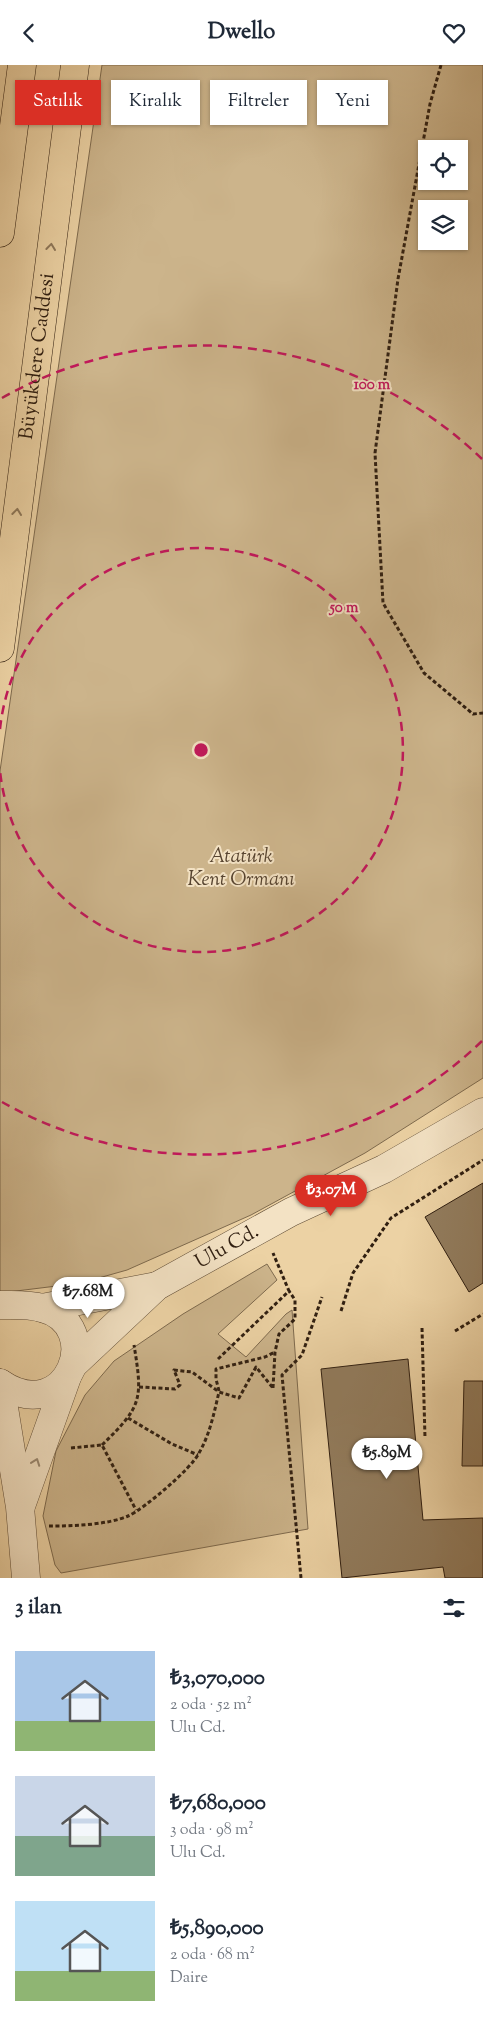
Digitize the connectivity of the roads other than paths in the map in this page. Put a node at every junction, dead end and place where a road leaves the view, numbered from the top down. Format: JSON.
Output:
{"nodes":[{"id":1,"x":22,"y":65,"type":"edge"},
{"id":2,"x":75,"y":65,"type":"edge"},
{"id":3,"x":0,"y":233,"type":"edge"},
{"id":4,"x":0,"y":647,"type":"edge"},
{"id":5,"x":483,"y":1112,"type":"edge"},
{"id":6,"x":157,"y":1286,"type":"junction"},
{"id":7,"x":0,"y":1305,"type":"edge"},
{"id":8,"x":35,"y":1307,"type":"junction"},
{"id":9,"x":0,"y":1319,"type":"edge"},
{"id":10,"x":70,"y":1371,"type":"junction"},
{"id":11,"x":0,"y":1383,"type":"edge"},
{"id":12,"x":21,"y":1516,"type":"junction"},
{"id":13,"x":26,"y":1578,"type":"edge"}],
"edges":[{"from":1,"to":3,"type":"main road"},
{"from":4,"to":2,"type":"main road","name":"Büyükdere Caddesi","one_way":true},
{"from":5,"to":6,"type":"street","name":"Ulu Cd."},
{"from":6,"to":8,"type":"street","name":"Ulu Cd."},
{"from":6,"to":10,"type":"street","name":"Ulu Cd."},
{"from":7,"to":8,"type":"street"},
{"from":8,"to":9,"type":"street"},
{"from":8,"to":10,"type":"street"},
{"from":10,"to":11,"type":"street","name":"Ulu Cd."},
{"from":12,"to":10,"type":"street","one_way":true},
{"from":11,"to":12,"type":"street"},
{"from":12,"to":13,"type":"street"}]}
